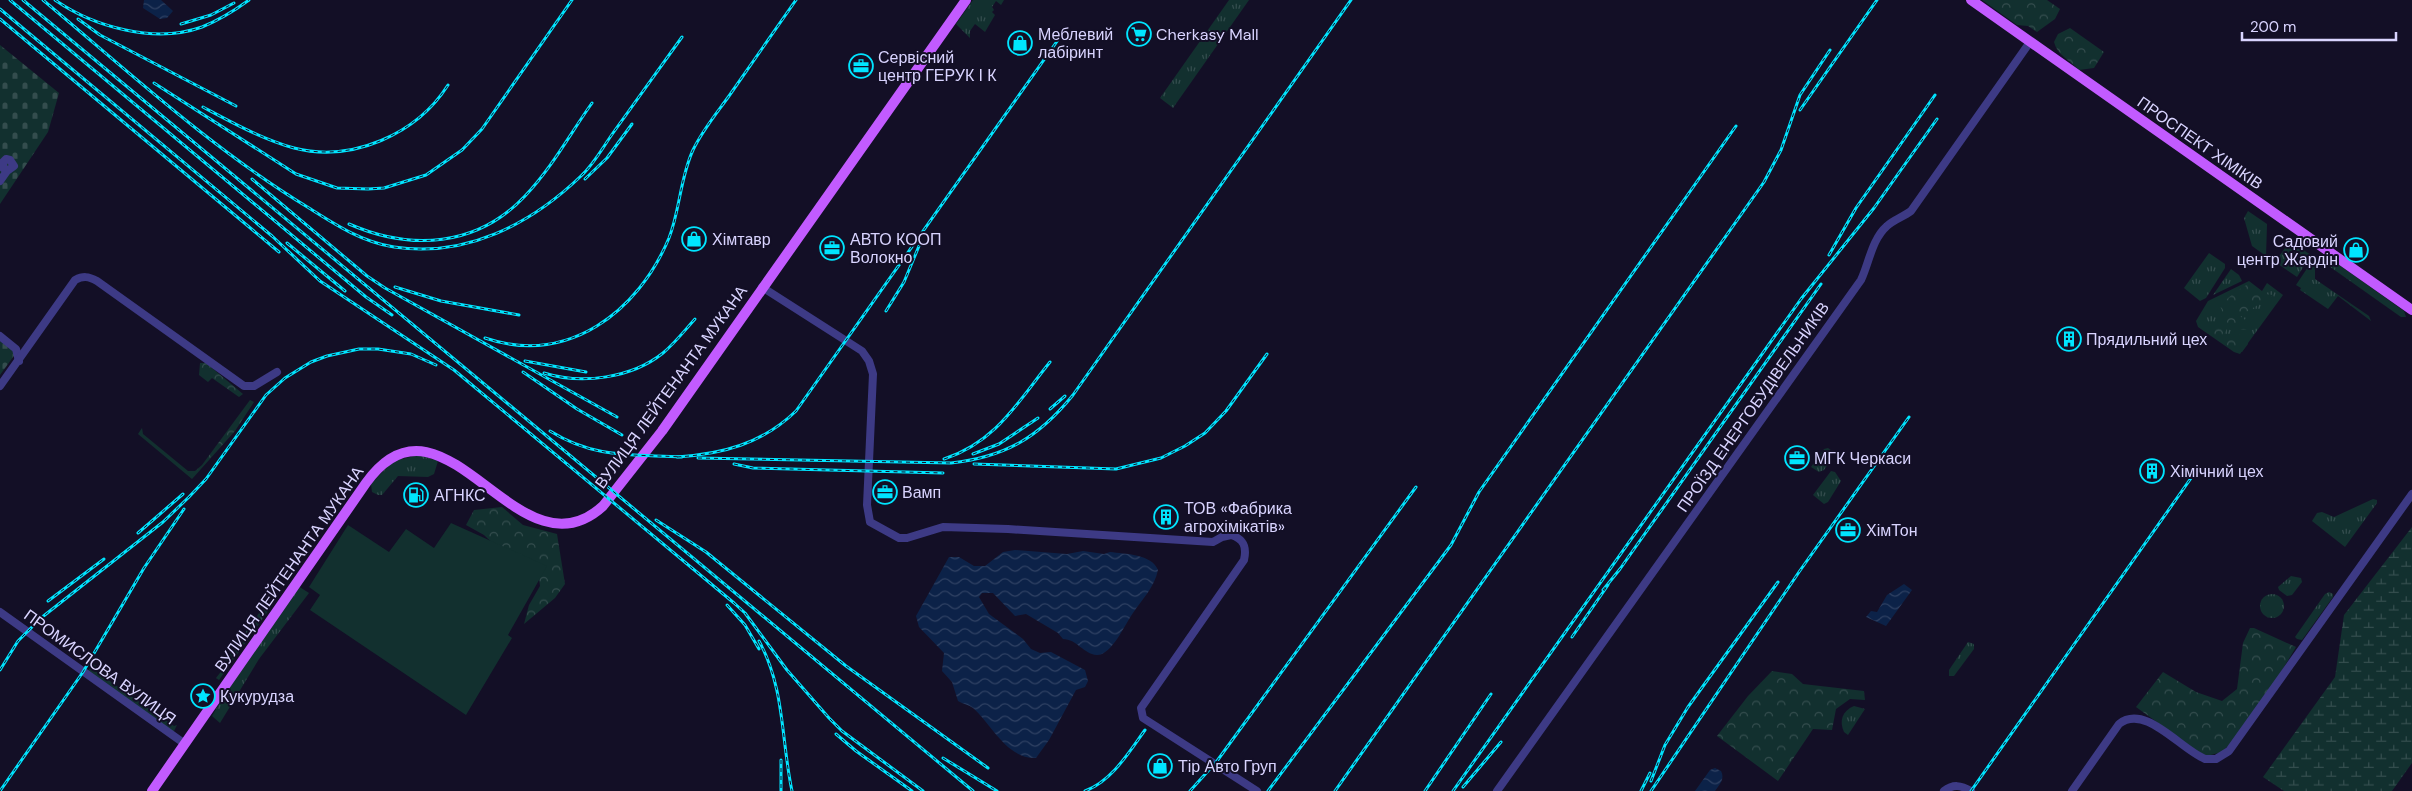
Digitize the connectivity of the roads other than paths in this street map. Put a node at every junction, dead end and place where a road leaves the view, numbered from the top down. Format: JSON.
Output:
{"nodes":[{"id":1,"x":966,"y":0,"type":"edge"},
{"id":2,"x":1970,"y":0,"type":"edge"},
{"id":3,"x":2030,"y":42,"type":"junction"},
{"id":4,"x":7,"y":171,"type":"dead end"},
{"id":5,"x":0,"y":181,"type":"edge"},
{"id":6,"x":762,"y":287,"type":"junction"},
{"id":7,"x":2412,"y":310,"type":"edge"},
{"id":8,"x":0,"y":336,"type":"edge"},
{"id":9,"x":18,"y":361,"type":"junction"},
{"id":10,"x":277,"y":372,"type":"dead end"},
{"id":11,"x":0,"y":386,"type":"edge"},
{"id":12,"x":2412,"y":494,"type":"edge"},
{"id":13,"x":0,"y":612,"type":"edge"},
{"id":14,"x":185,"y":744,"type":"junction"},
{"id":15,"x":152,"y":791,"type":"edge"},
{"id":16,"x":1257,"y":791,"type":"edge"},
{"id":17,"x":1497,"y":791,"type":"edge"},
{"id":18,"x":1944,"y":791,"type":"edge"},
{"id":19,"x":1971,"y":791,"type":"edge"},
{"id":20,"x":2072,"y":791,"type":"edge"}],
"edges":[{"from":1,"to":6,"type":"main road","name":"ВУЛИЦЯ ЛЕЙТЕНАНТА МУКАНА"},
{"from":2,"to":3,"type":"main road","name":"ПРОСПЕКТ ХІМІКІВ"},
{"from":3,"to":7,"type":"main road","name":"ПРОСПЕКТ ХІМІКІВ"},
{"from":3,"to":17,"type":"street","name":"ПРОЇЗД ЕНЕРГОБУДІВЕЛЬНИКІВ"},
{"from":4,"to":5,"type":"street"},
{"from":6,"to":14,"type":"main road","name":"ВУЛИЦЯ ЛЕЙТЕНАНТА МУКАНА"},
{"from":6,"to":16,"type":"street"},
{"from":8,"to":9,"type":"street"},
{"from":9,"to":10,"type":"street"},
{"from":9,"to":11,"type":"street"},
{"from":12,"to":20,"type":"street"},
{"from":13,"to":14,"type":"street","name":"ПРОМИСЛОВА ВУЛИЦЯ"},
{"from":14,"to":15,"type":"main road","name":"ВУЛИЦЯ ЛЕЙТЕНАНТА МУКАНА"},
{"from":18,"to":19,"type":"street"}]}
